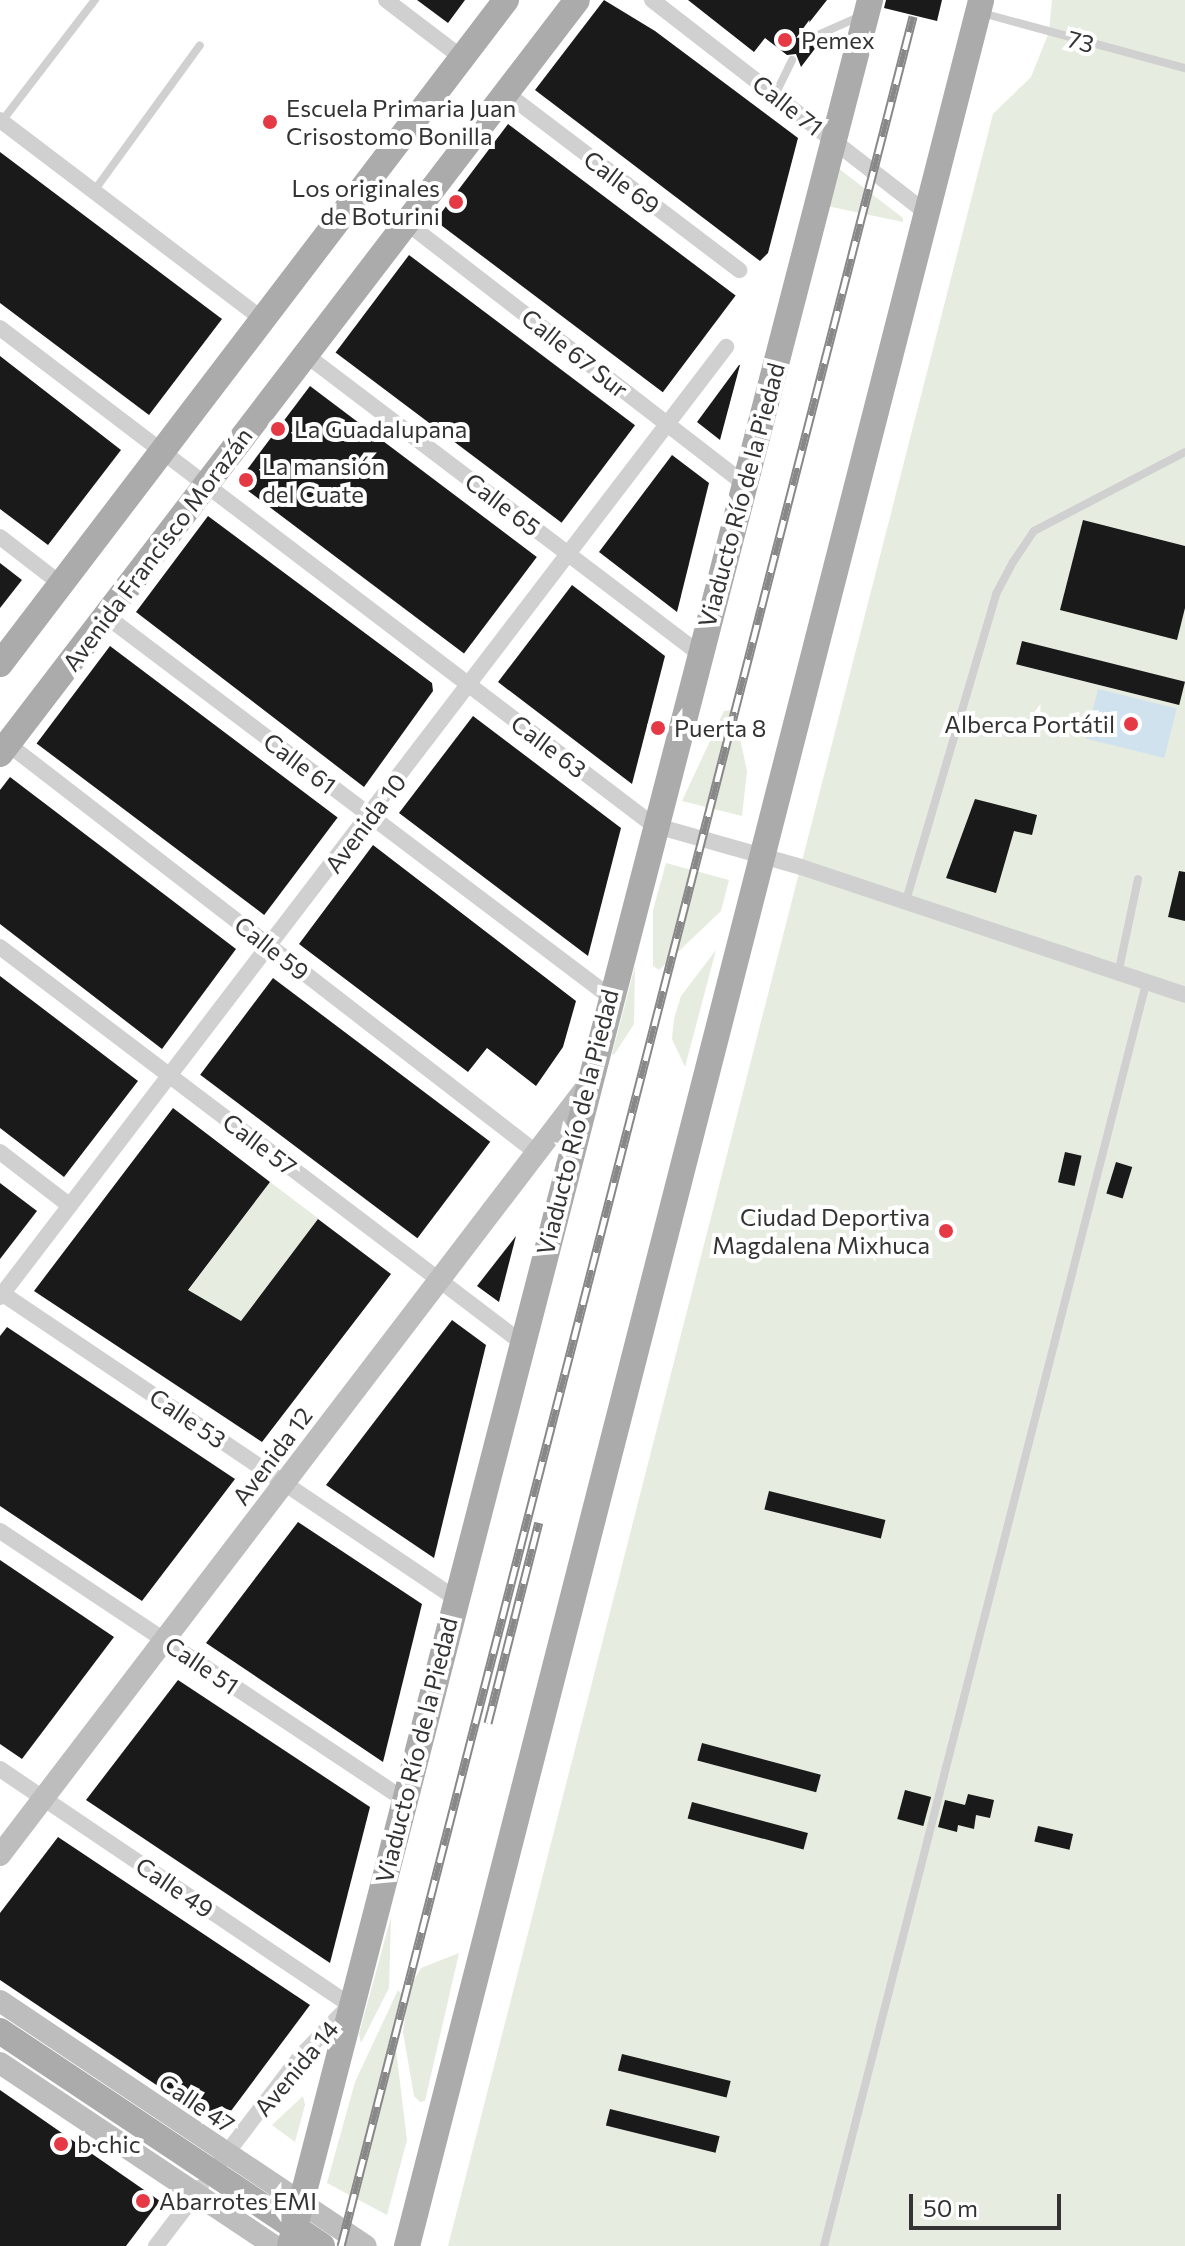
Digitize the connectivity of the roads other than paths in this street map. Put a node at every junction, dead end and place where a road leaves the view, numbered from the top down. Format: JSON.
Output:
{"nodes":[{"id":1,"x":95,"y":0,"type":"edge"},
{"id":2,"x":386,"y":0,"type":"edge"},
{"id":3,"x":506,"y":0,"type":"edge"},
{"id":4,"x":577,"y":0,"type":"edge"},
{"id":5,"x":652,"y":0,"type":"edge"},
{"id":6,"x":979,"y":6,"type":"edge"},
{"id":7,"x":868,"y":7,"type":"edge"},
{"id":8,"x":809,"y":39,"type":"dead end"},
{"id":9,"x":200,"y":45,"type":"dead end"},
{"id":10,"x":462,"y":58,"type":"junction"},
{"id":11,"x":792,"y":60,"type":"dead end"},
{"id":12,"x":1185,"y":68,"type":"edge"},
{"id":13,"x":506,"y":93,"type":"junction"},
{"id":14,"x":775,"y":95,"type":"junction"},
{"id":15,"x":1,"y":122,"type":"edge"},
{"id":16,"x":833,"y":140,"type":"junction"},
{"id":17,"x":94,"y":191,"type":"junction"},
{"id":18,"x":924,"y":211,"type":"junction"},
{"id":19,"x":407,"y":223,"type":"junction"},
{"id":20,"x":739,"y":270,"type":"dead end"},
{"id":21,"x":262,"y":319,"type":"junction"},
{"id":22,"x":0,"y":328,"type":"edge"},
{"id":23,"x":726,"y":347,"type":"dead end"},
{"id":24,"x":306,"y":355,"type":"junction"},
{"id":25,"x":667,"y":424,"type":"junction"},
{"id":26,"x":162,"y":451,"type":"junction"},
{"id":27,"x":1185,"y":452,"type":"edge"},
{"id":28,"x":743,"y":483,"type":"junction"},
{"id":29,"x":206,"y":485,"type":"junction"},
{"id":30,"x":0,"y":537,"type":"edge"},
{"id":31,"x":569,"y":554,"type":"junction"},
{"id":32,"x":61,"y":584,"type":"junction"},
{"id":33,"x":106,"y":616,"type":"junction"},
{"id":34,"x":699,"y":653,"type":"junction"},
{"id":35,"x":0,"y":664,"type":"edge"},
{"id":36,"x":469,"y":685,"type":"junction"},
{"id":37,"x":4,"y":749,"type":"edge"},
{"id":38,"x":371,"y":816,"type":"junction"},
{"id":39,"x":653,"y":825,"type":"junction"},
{"id":40,"x":761,"y":857,"type":"junction"},
{"id":41,"x":1138,"y":879,"type":"dead end"},
{"id":42,"x":905,"y":905,"type":"junction"},
{"id":43,"x":270,"y":946,"type":"junction"},
{"id":44,"x":0,"y":947,"type":"edge"},
{"id":45,"x":1118,"y":975,"type":"junction"},
{"id":46,"x":1146,"y":984,"type":"junction"},
{"id":47,"x":1185,"y":995,"type":"edge"},
{"id":48,"x":609,"y":996,"type":"junction"},
{"id":49,"x":170,"y":1076,"type":"junction"},
{"id":50,"x":585,"y":1089,"type":"junction"},
{"id":51,"x":0,"y":1152,"type":"edge"},
{"id":52,"x":537,"y":1153,"type":"junction"},
{"id":53,"x":70,"y":1206,"type":"junction"},
{"id":54,"x":439,"y":1280,"type":"junction"},
{"id":55,"x":1,"y":1294,"type":"edge"},
{"id":56,"x":521,"y":1342,"type":"junction"},
{"id":57,"x":284,"y":1483,"type":"junction"},
{"id":58,"x":0,"y":1531,"type":"edge"},
{"id":59,"x":455,"y":1598,"type":"junction"},
{"id":60,"x":164,"y":1640,"type":"junction"},
{"id":61,"x":0,"y":1769,"type":"edge"},
{"id":62,"x":44,"y":1798,"type":"junction"},
{"id":63,"x":403,"y":1799,"type":"junction"},
{"id":64,"x":0,"y":1855,"type":"edge"},
{"id":65,"x":0,"y":2001,"type":"edge"},
{"id":66,"x":350,"y":2005,"type":"junction"},
{"id":67,"x":0,"y":2031,"type":"edge"},
{"id":68,"x":0,"y":2063,"type":"edge"},
{"id":69,"x":226,"y":2154,"type":"junction"},
{"id":70,"x":196,"y":2194,"type":"junction"},
{"id":71,"x":300,"y":2204,"type":"junction"},
{"id":72,"x":250,"y":2239,"type":"edge"},
{"id":73,"x":156,"y":2246,"type":"edge"},
{"id":74,"x":274,"y":2246,"type":"edge"},
{"id":75,"x":290,"y":2246,"type":"edge"},
{"id":76,"x":322,"y":2246,"type":"edge"},
{"id":77,"x":366,"y":2246,"type":"edge"},
{"id":78,"x":407,"y":2246,"type":"edge"},
{"id":79,"x":824,"y":2246,"type":"edge"}],
"edges":[{"from":1,"to":15,"type":"lane"},
{"from":2,"to":10,"type":"street"},
{"from":3,"to":10,"type":"main road"},
{"from":4,"to":13,"type":"main road","name":"Avenida Francisco Morazán"},
{"from":5,"to":14,"type":"street","name":"Calle 71"},
{"from":6,"to":12,"type":"lane","name":"73"},
{"from":6,"to":18,"type":"main road"},
{"from":7,"to":8,"type":"lane"},
{"from":7,"to":16,"type":"main road","name":"Viaducto Río de la Piedad"},
{"from":9,"to":17,"type":"lane"},
{"from":10,"to":21,"type":"main road"},
{"from":11,"to":14,"type":"lane"},
{"from":13,"to":19,"type":"main road","name":"Avenida Francisco Morazán"},
{"from":13,"to":20,"type":"street","name":"Calle 69"},
{"from":14,"to":16,"type":"street","name":"Calle 71"},
{"from":15,"to":17,"type":"street"},
{"from":16,"to":18,"type":"street","name":"Calle 71"},
{"from":16,"to":28,"type":"main road","name":"Viaducto Río de la Piedad"},
{"from":17,"to":21,"type":"street"},
{"from":18,"to":40,"type":"main road"},
{"from":19,"to":24,"type":"main road","name":"Avenida Francisco Morazán"},
{"from":19,"to":25,"type":"street","name":"Calle 67 Sur"},
{"from":21,"to":26,"type":"main road"},
{"from":22,"to":26,"type":"street","name":"Calle 63"},
{"from":23,"to":25,"type":"street","name":"Avenida 10"},
{"from":24,"to":29,"type":"main road","name":"Avenida Francisco Morazán"},
{"from":24,"to":31,"type":"street","name":"Calle 65"},
{"from":25,"to":28,"type":"street","name":"Calle 67 Sur"},
{"from":25,"to":31,"type":"street","name":"Avenida 10"},
{"from":26,"to":29,"type":"street","name":"Calle 63"},
{"from":26,"to":32,"type":"main road"},
{"from":27,"to":42,"type":"lane"},
{"from":28,"to":34,"type":"main road","name":"Viaducto Río de la Piedad"},
{"from":29,"to":33,"type":"main road","name":"Avenida Francisco Morazán"},
{"from":29,"to":36,"type":"street","name":"Calle 63"},
{"from":30,"to":32,"type":"street"},
{"from":31,"to":34,"type":"street","name":"Calle 65"},
{"from":31,"to":36,"type":"street","name":"Avenida 10"},
{"from":32,"to":35,"type":"main road"},
{"from":33,"to":37,"type":"main road","name":"Avenida Francisco Morazán"},
{"from":33,"to":38,"type":"street","name":"Calle 61"},
{"from":34,"to":39,"type":"main road","name":"Viaducto Río de la Piedad"},
{"from":36,"to":38,"type":"street","name":"Avenida 10"},
{"from":36,"to":39,"type":"street","name":"Calle 63"},
{"from":37,"to":43,"type":"street","name":"Calle 59"},
{"from":38,"to":43,"type":"street","name":"Avenida 10"},
{"from":38,"to":48,"type":"street","name":"Calle 61"},
{"from":39,"to":40,"type":"street","name":"Calle 63"},
{"from":39,"to":48,"type":"main road","name":"Viaducto Río de la Piedad"},
{"from":40,"to":42,"type":"street","name":"Calle 63"},
{"from":40,"to":78,"type":"main road"},
{"from":41,"to":45,"type":"lane"},
{"from":42,"to":45,"type":"street","name":"Calle 63"},
{"from":43,"to":49,"type":"street","name":"Avenida 10"},
{"from":43,"to":52,"type":"street","name":"Calle 59"},
{"from":44,"to":49,"type":"street","name":"Calle 57"},
{"from":45,"to":46,"type":"street","name":"Calle 63"},
{"from":46,"to":47,"type":"street","name":"Calle 63"},
{"from":46,"to":79,"type":"lane"},
{"from":48,"to":50,"type":"main road","name":"Viaducto Río de la Piedad"},
{"from":49,"to":53,"type":"street","name":"Avenida 10"},
{"from":49,"to":54,"type":"street","name":"Calle 57"},
{"from":50,"to":52,"type":"street","name":"Avenida 12"},
{"from":50,"to":56,"type":"main road","name":"Viaducto Río de la Piedad"},
{"from":51,"to":53,"type":"street"},
{"from":52,"to":54,"type":"street","name":"Avenida 12"},
{"from":53,"to":55,"type":"street","name":"Avenida 10"},
{"from":54,"to":56,"type":"street","name":"Calle 57"},
{"from":54,"to":57,"type":"street","name":"Avenida 12"},
{"from":55,"to":57,"type":"street","name":"Calle 53"},
{"from":56,"to":59,"type":"main road","name":"Viaducto Río de la Piedad"},
{"from":57,"to":59,"type":"street","name":"Calle 53"},
{"from":57,"to":60,"type":"street","name":"Avenida 12"},
{"from":58,"to":60,"type":"street","name":"Calle 51"},
{"from":59,"to":63,"type":"main road","name":"Viaducto Río de la Piedad"},
{"from":60,"to":62,"type":"street","name":"Avenida 12"},
{"from":60,"to":63,"type":"street","name":"Calle 51"},
{"from":61,"to":62,"type":"street","name":"Calle 49"},
{"from":62,"to":64,"type":"street","name":"Avenida 12"},
{"from":62,"to":66,"type":"street","name":"Calle 49"},
{"from":63,"to":66,"type":"main road","name":"Viaducto Río de la Piedad"},
{"from":65,"to":69,"type":"street","name":"Calle 47"},
{"from":66,"to":69,"type":"street","name":"Avenida 14"},
{"from":66,"to":71,"type":"main road","name":"Viaducto Río de la Piedad"},
{"from":67,"to":76,"type":"main road"},
{"from":68,"to":70,"type":"street"},
{"from":69,"to":70,"type":"street","name":"Avenida 14"},
{"from":69,"to":71,"type":"street","name":"Calle 47"},
{"from":70,"to":72,"type":"street"},
{"from":70,"to":73,"type":"street","name":"Avenida 14"},
{"from":71,"to":75,"type":"main road","name":"Viaducto Río de la Piedad"},
{"from":71,"to":77,"type":"street","name":"Calle 47"},
{"from":72,"to":74,"type":"street"}]}
